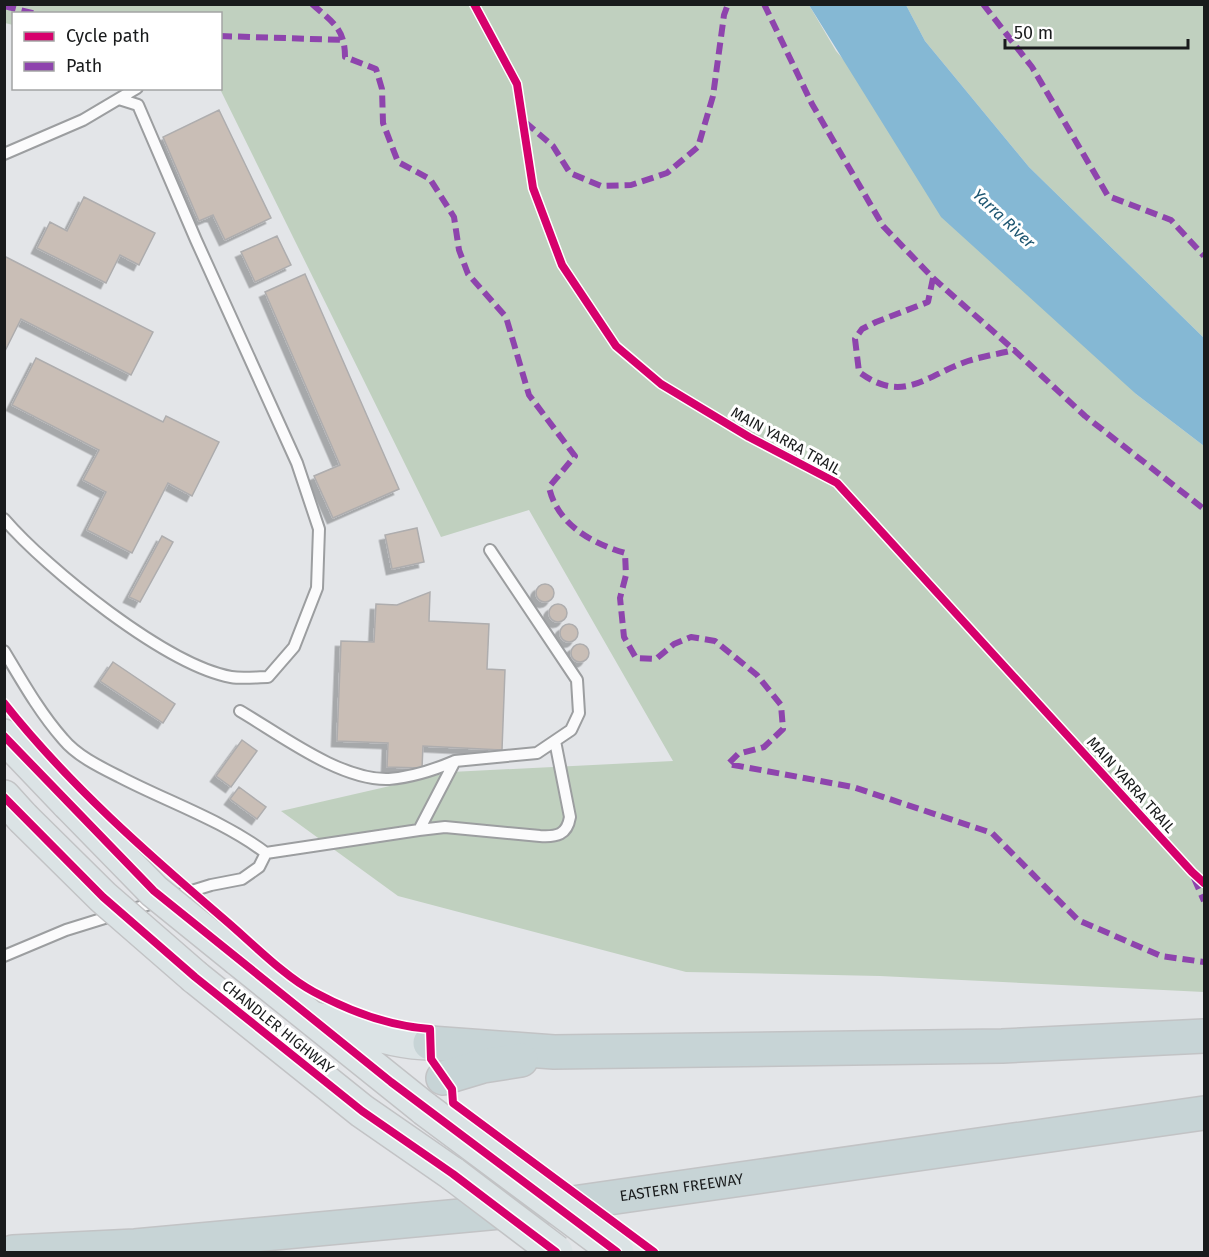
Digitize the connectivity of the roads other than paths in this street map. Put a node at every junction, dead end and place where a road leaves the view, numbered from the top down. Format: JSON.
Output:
{"nodes":[{"id":1,"x":133,"y":90,"type":"edge"},
{"id":2,"x":119,"y":99,"type":"junction"},
{"id":3,"x":4,"y":154,"type":"edge"},
{"id":4,"x":4,"y":519,"type":"edge"},
{"id":5,"x":490,"y":550,"type":"dead end"},
{"id":6,"x":4,"y":651,"type":"edge"},
{"id":7,"x":240,"y":711,"type":"dead end"},
{"id":8,"x":4,"y":736,"type":"edge"},
{"id":9,"x":555,"y":741,"type":"junction"},
{"id":10,"x":455,"y":760,"type":"junction"},
{"id":11,"x":14,"y":808,"type":"edge"},
{"id":12,"x":419,"y":830,"type":"junction"},
{"id":13,"x":266,"y":854,"type":"junction"},
{"id":14,"x":4,"y":956,"type":"edge"},
{"id":15,"x":314,"y":1019,"type":"junction"},
{"id":16,"x":1204,"y":1036,"type":"edge"},
{"id":17,"x":430,"y":1043,"type":"joint"},
{"id":18,"x":554,"y":1052,"type":"junction"},
{"id":19,"x":443,"y":1078,"type":"joint"},
{"id":20,"x":418,"y":1106,"type":"junction"},
{"id":21,"x":1204,"y":1113,"type":"edge"},
{"id":22,"x":453,"y":1174,"type":"junction"},
{"id":23,"x":13,"y":1252,"type":"edge"},
{"id":24,"x":556,"y":1252,"type":"edge"},
{"id":25,"x":617,"y":1252,"type":"edge"}],
"edges":[{"from":1,"to":2,"type":"lane"},
{"from":2,"to":3,"type":"lane"},
{"from":2,"to":4,"type":"lane"},
{"from":5,"to":9,"type":"lane"},
{"from":6,"to":13,"type":"lane"},
{"from":7,"to":10,"type":"lane"},
{"from":8,"to":15,"type":"main road","name":"CHANDLER HIGHWAY","bridge":true},
{"from":9,"to":10,"type":"lane"},
{"from":9,"to":12,"type":"lane"},
{"from":10,"to":12,"type":"lane"},
{"from":11,"to":22,"type":"main road","name":"CHANDLER HIGHWAY","bridge":true},
{"from":12,"to":13,"type":"lane"},
{"from":13,"to":14,"type":"lane"},
{"from":15,"to":17,"type":"main road"},
{"from":15,"to":20,"type":"main road","name":"CHANDLER HIGHWAY"},
{"from":16,"to":18,"type":"highway"},
{"from":17,"to":18,"type":"highway"},
{"from":18,"to":19,"type":"highway"},
{"from":19,"to":20,"type":"main road"},
{"from":20,"to":22,"type":"main road"},
{"from":20,"to":25,"type":"main road","name":"CHANDLER HIGHWAY","bridge":true},
{"from":21,"to":23,"type":"highway","name":"EASTERN FREEWAY"},
{"from":22,"to":24,"type":"main road","name":"CHANDLER HIGHWAY","bridge":true}]}
